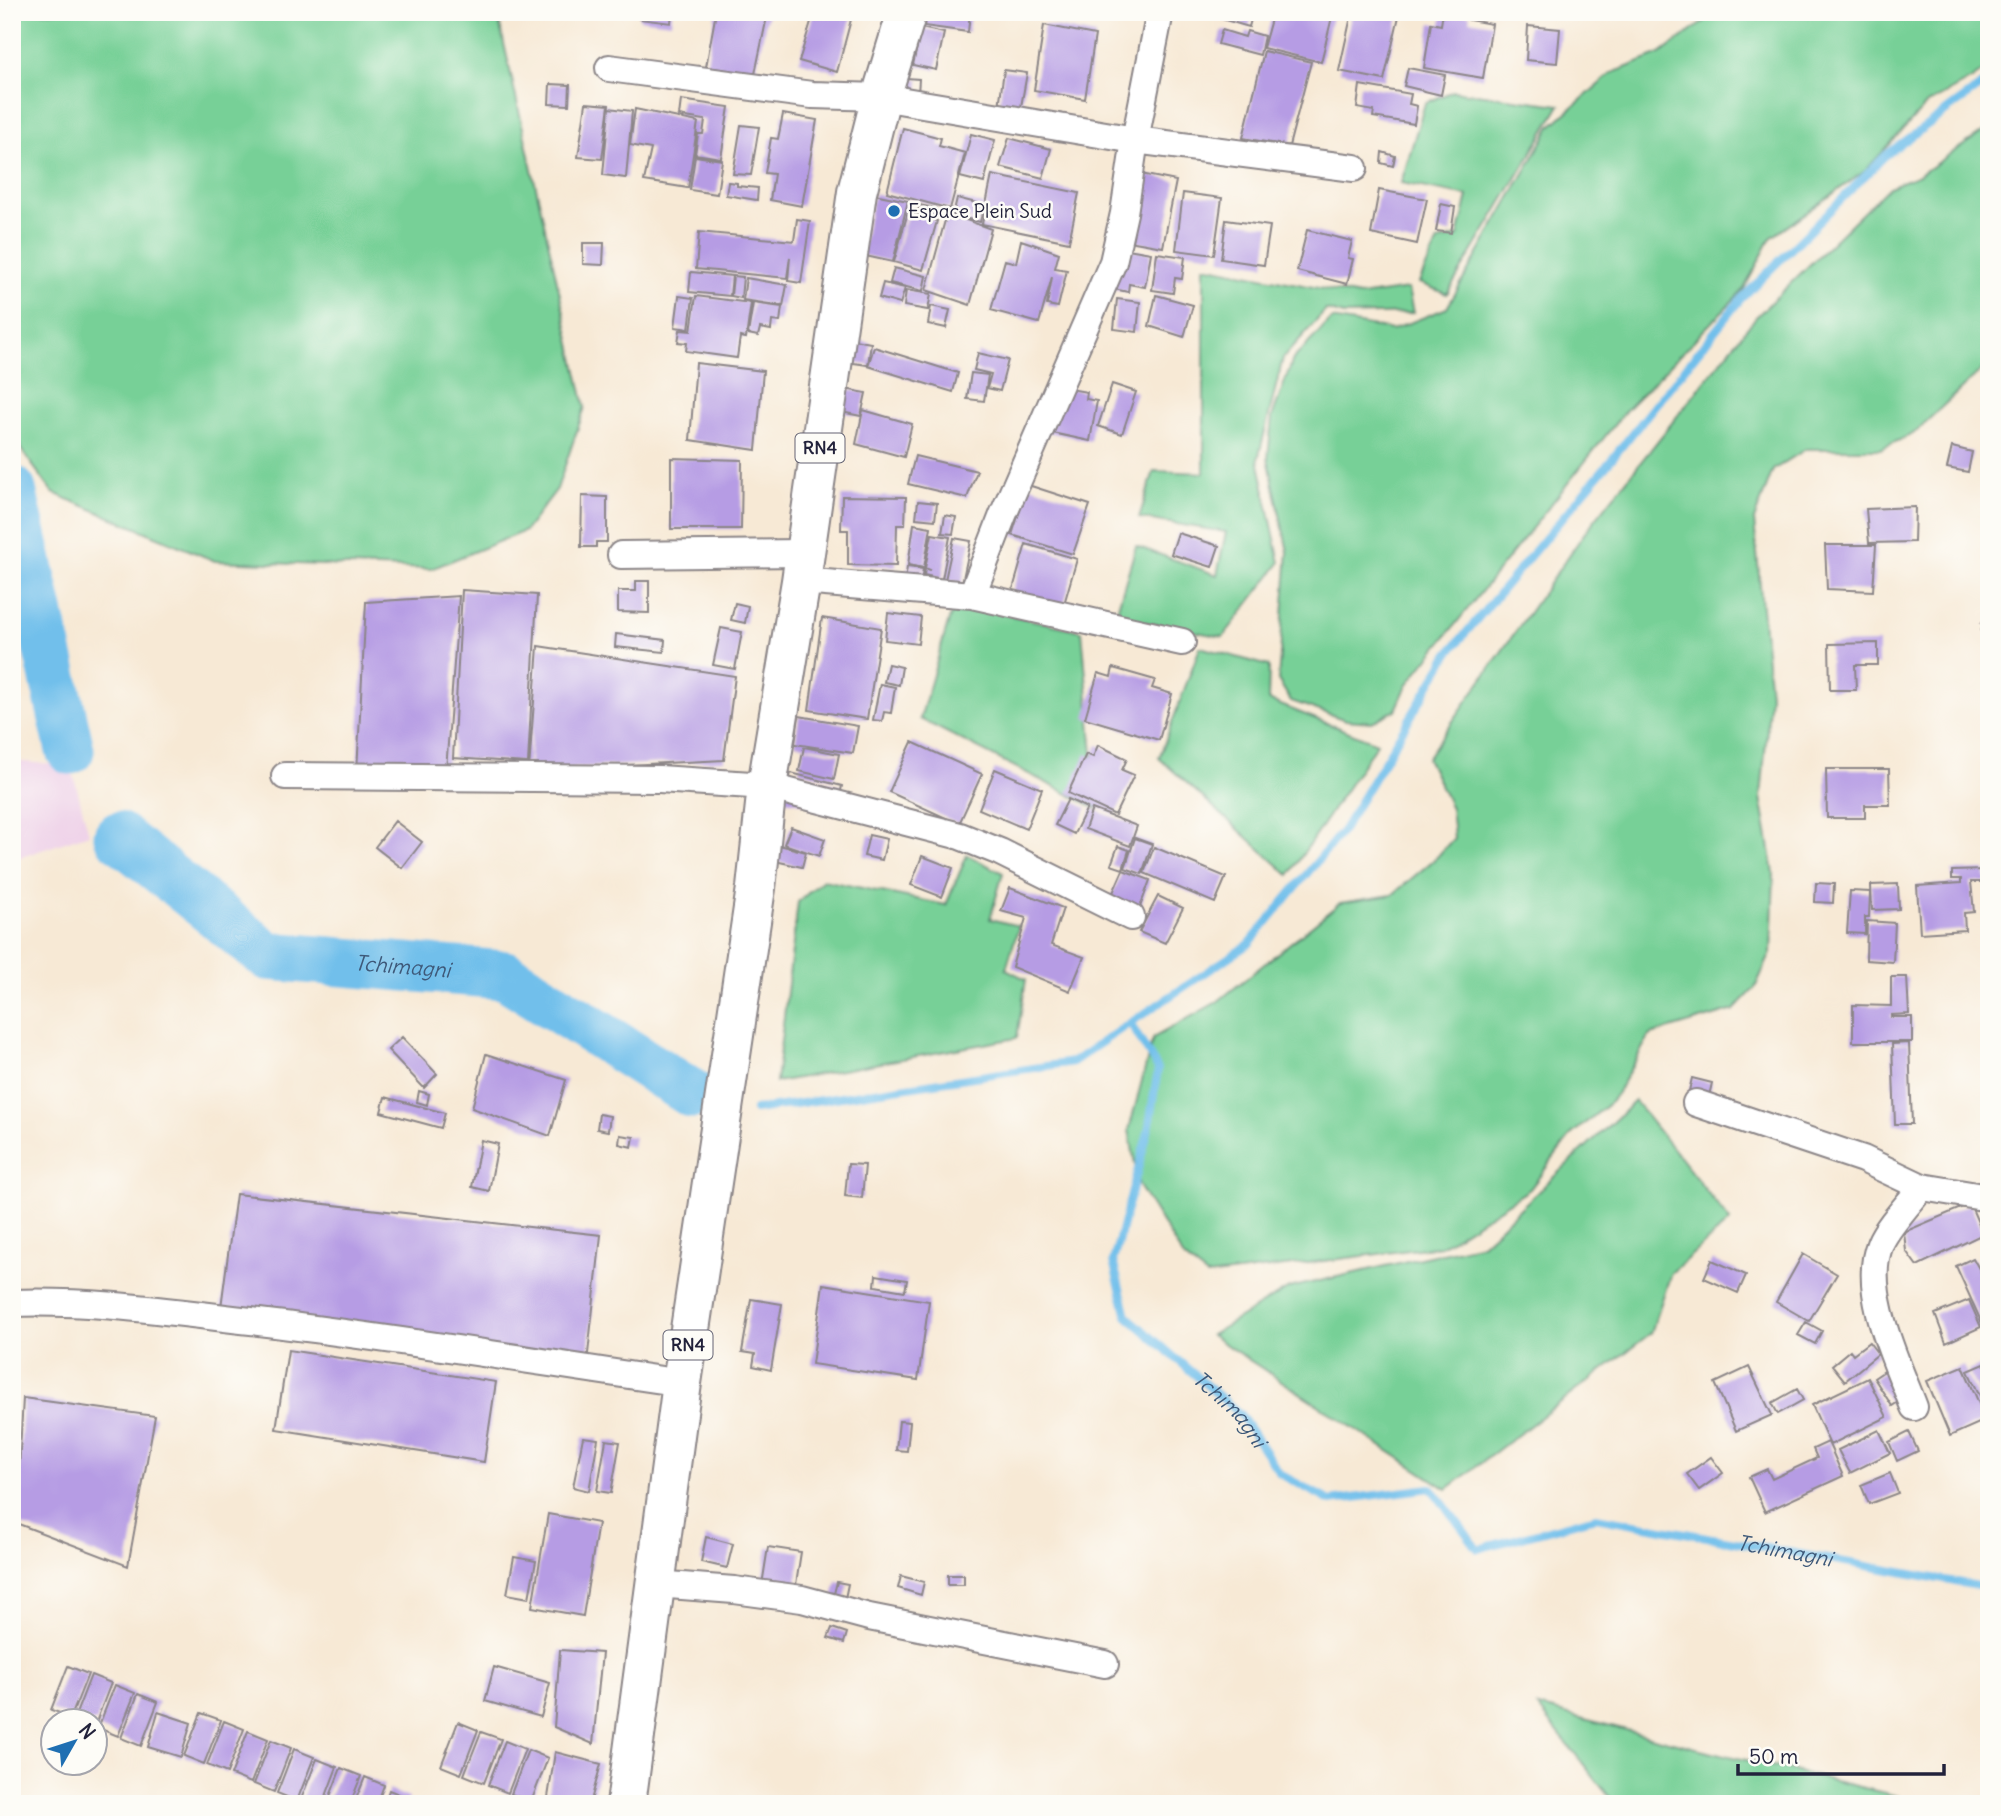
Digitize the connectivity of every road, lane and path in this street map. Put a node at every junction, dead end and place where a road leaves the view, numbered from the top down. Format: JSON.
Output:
{"nodes":[{"id":1,"x":907,"y":12,"type":"edge"},
{"id":2,"x":1160,"y":12,"type":"edge"},
{"id":3,"x":609,"y":68,"type":"dead end"},
{"id":4,"x":881,"y":97,"type":"junction"},
{"id":5,"x":1135,"y":140,"type":"junction"},
{"id":6,"x":1354,"y":167,"type":"dead end"},
{"id":7,"x":621,"y":555,"type":"dead end"},
{"id":8,"x":803,"y":567,"type":"junction"},
{"id":9,"x":972,"y":595,"type":"junction"},
{"id":10,"x":1982,"y":622,"type":"dead end"},
{"id":11,"x":1182,"y":642,"type":"dead end"},
{"id":12,"x":1989,"y":726,"type":"edge"},
{"id":13,"x":285,"y":776,"type":"dead end"},
{"id":14,"x":767,"y":786,"type":"junction"},
{"id":15,"x":1131,"y":917,"type":"dead end"},
{"id":16,"x":1696,"y":1103,"type":"dead end"},
{"id":17,"x":1922,"y":1187,"type":"junction"},
{"id":18,"x":1989,"y":1198,"type":"edge"},
{"id":19,"x":12,"y":1303,"type":"edge"},
{"id":20,"x":682,"y":1383,"type":"junction"},
{"id":21,"x":1914,"y":1407,"type":"dead end"},
{"id":22,"x":656,"y":1584,"type":"junction"},
{"id":23,"x":1105,"y":1664,"type":"dead end"},
{"id":24,"x":626,"y":1804,"type":"edge"}],
"edges":[{"from":1,"to":4,"type":"highway","number":"RN4"},
{"from":2,"to":5,"type":"street"},
{"from":3,"to":4,"type":"street"},
{"from":4,"to":5,"type":"street"},
{"from":4,"to":8,"type":"highway","number":"RN4"},
{"from":5,"to":6,"type":"street"},
{"from":5,"to":9,"type":"street"},
{"from":7,"to":8,"type":"street"},
{"from":8,"to":9,"type":"street"},
{"from":8,"to":14,"type":"highway","number":"RN4"},
{"from":9,"to":11,"type":"street"},
{"from":10,"to":12,"type":"path"},
{"from":13,"to":14,"type":"street"},
{"from":14,"to":15,"type":"street"},
{"from":14,"to":20,"type":"highway","number":"RN4"},
{"from":16,"to":17,"type":"street"},
{"from":17,"to":18,"type":"street"},
{"from":17,"to":21,"type":"street"},
{"from":19,"to":20,"type":"street"},
{"from":20,"to":22,"type":"highway","number":"RN4"},
{"from":22,"to":23,"type":"street"},
{"from":22,"to":24,"type":"highway","number":"RN4"}]}
